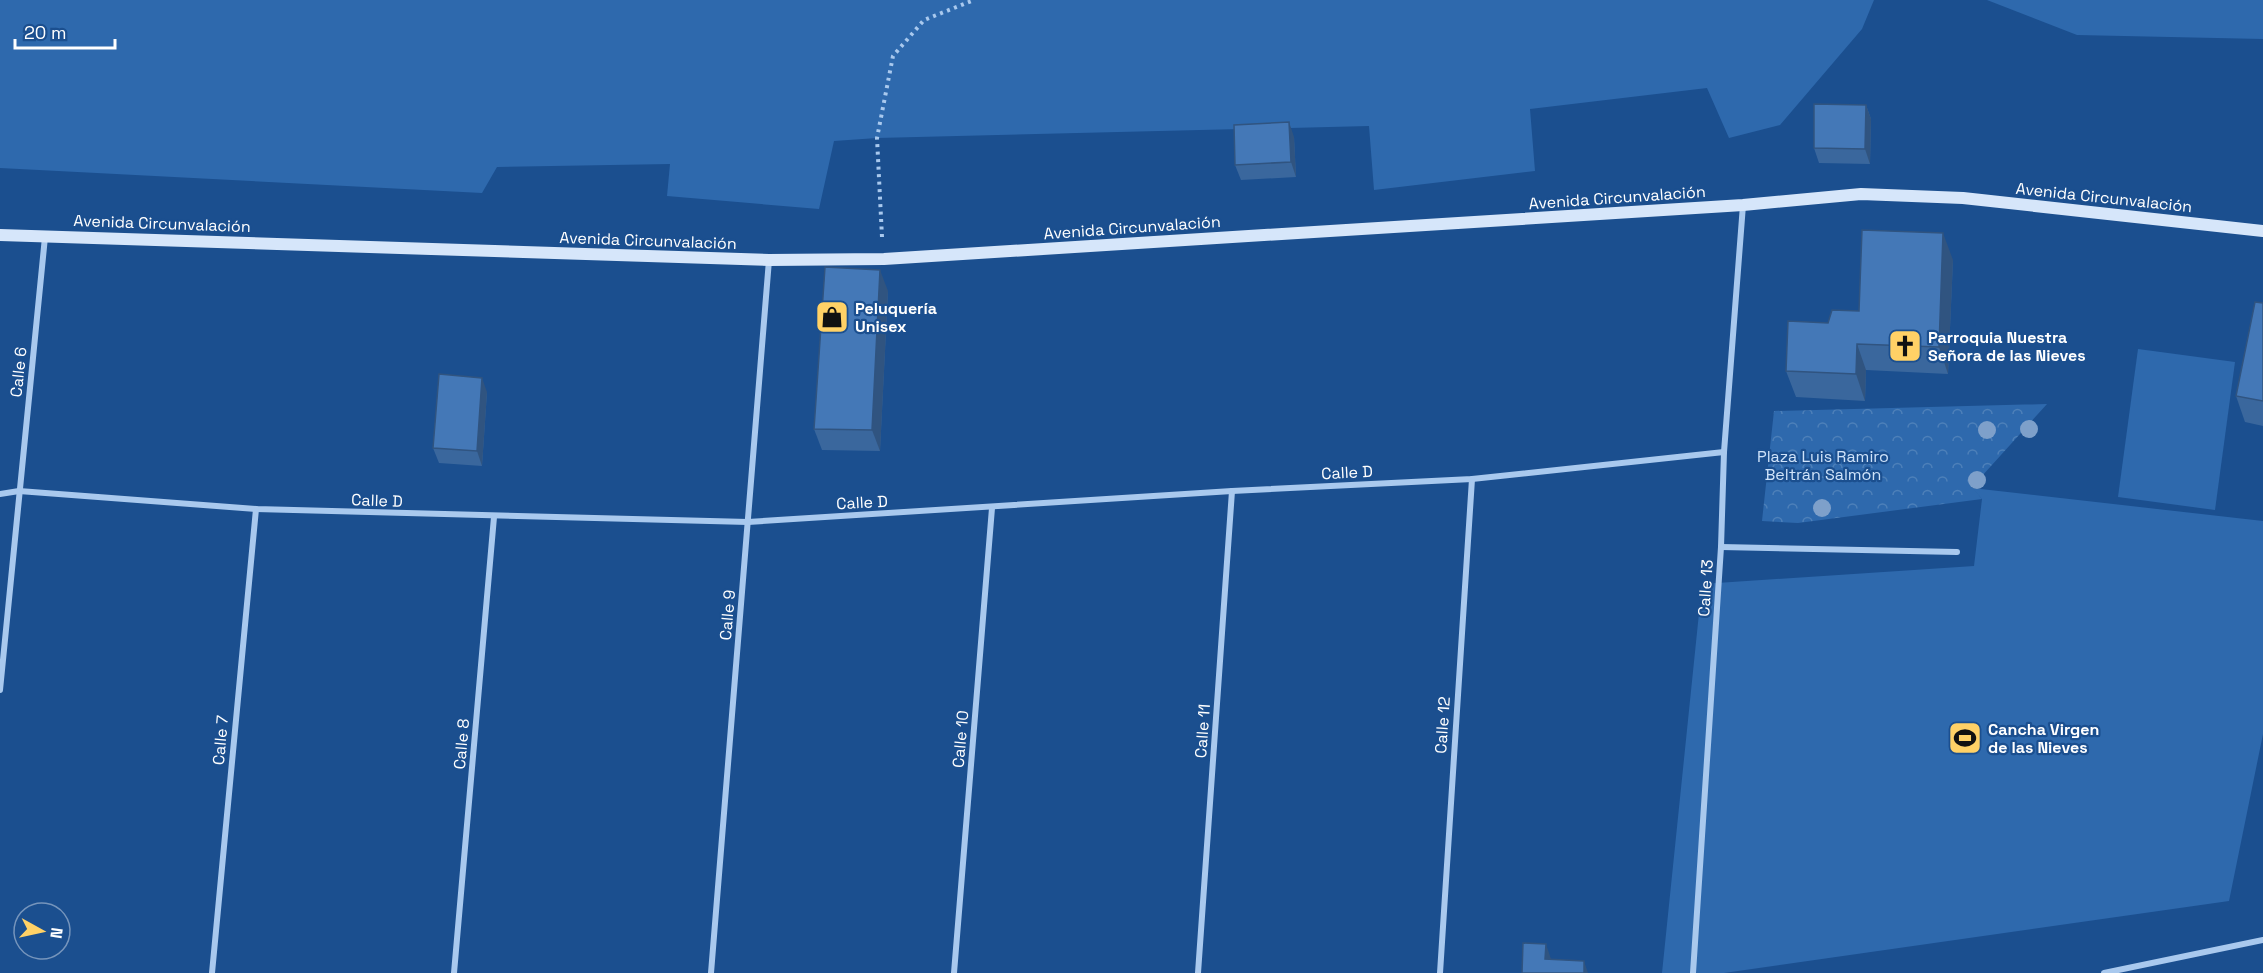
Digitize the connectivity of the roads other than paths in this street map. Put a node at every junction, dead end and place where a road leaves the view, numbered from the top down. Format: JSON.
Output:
{"nodes":[{"id":1,"x":1743,"y":205,"type":"junction"},
{"id":2,"x":2263,"y":231,"type":"edge"},
{"id":3,"x":0,"y":235,"type":"edge"},
{"id":4,"x":45,"y":236,"type":"junction"},
{"id":5,"x":769,"y":260,"type":"junction"},
{"id":6,"x":1724,"y":452,"type":"junction"},
{"id":7,"x":1472,"y":479,"type":"junction"},
{"id":8,"x":20,"y":491,"type":"junction"},
{"id":9,"x":1232,"y":491,"type":"junction"},
{"id":10,"x":0,"y":494,"type":"edge"},
{"id":11,"x":992,"y":508,"type":"junction"},
{"id":12,"x":256,"y":509,"type":"junction"},
{"id":13,"x":494,"y":517,"type":"junction"},
{"id":14,"x":748,"y":522,"type":"junction"},
{"id":15,"x":1721,"y":547,"type":"junction"},
{"id":16,"x":1957,"y":552,"type":"dead end"},
{"id":17,"x":0,"y":690,"type":"edge"},
{"id":18,"x":2263,"y":940,"type":"edge"},
{"id":19,"x":212,"y":973,"type":"edge"},
{"id":20,"x":454,"y":973,"type":"edge"},
{"id":21,"x":711,"y":973,"type":"edge"},
{"id":22,"x":954,"y":973,"type":"edge"},
{"id":23,"x":1198,"y":973,"type":"edge"},
{"id":24,"x":1440,"y":973,"type":"edge"},
{"id":25,"x":1693,"y":973,"type":"edge"},
{"id":26,"x":2104,"y":973,"type":"edge"}],
"edges":[{"from":1,"to":2,"type":"street","name":"Avenida Circunvalación"},
{"from":1,"to":5,"type":"street","name":"Avenida Circunvalación"},
{"from":1,"to":6,"type":"street","name":"Calle 13"},
{"from":3,"to":4,"type":"street","name":"Avenida Circunvalación"},
{"from":4,"to":5,"type":"street","name":"Avenida Circunvalación"},
{"from":4,"to":8,"type":"street","name":"Calle 6"},
{"from":5,"to":14,"type":"street","name":"Calle 9"},
{"from":6,"to":7,"type":"street","name":"Calle D"},
{"from":6,"to":15,"type":"street","name":"Calle 13"},
{"from":7,"to":9,"type":"street","name":"Calle D"},
{"from":7,"to":24,"type":"street","name":"Calle 12"},
{"from":8,"to":10,"type":"street","name":"Calle D"},
{"from":8,"to":12,"type":"street","name":"Calle D"},
{"from":8,"to":17,"type":"street","name":"Calle 6"},
{"from":9,"to":11,"type":"street","name":"Calle D"},
{"from":9,"to":23,"type":"street","name":"Calle 11"},
{"from":11,"to":14,"type":"street","name":"Calle D"},
{"from":11,"to":22,"type":"street","name":"Calle 10"},
{"from":12,"to":13,"type":"street","name":"Calle D"},
{"from":12,"to":19,"type":"street","name":"Calle 7"},
{"from":13,"to":14,"type":"street","name":"Calle D"},
{"from":13,"to":20,"type":"street","name":"Calle 8"},
{"from":14,"to":21,"type":"street","name":"Calle 9"},
{"from":15,"to":16,"type":"street"},
{"from":15,"to":25,"type":"street","name":"Calle 13"},
{"from":18,"to":26,"type":"street"}]}
